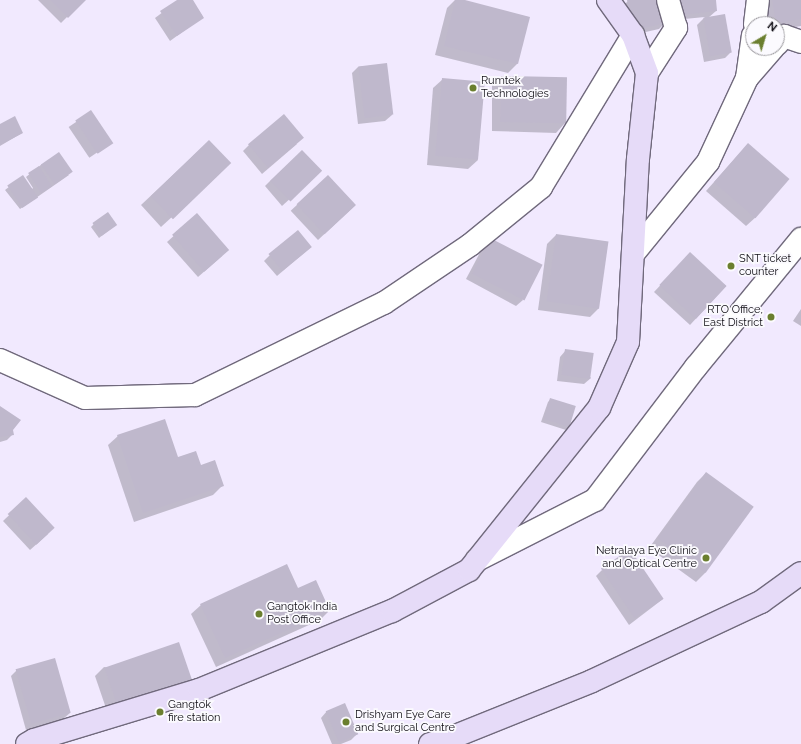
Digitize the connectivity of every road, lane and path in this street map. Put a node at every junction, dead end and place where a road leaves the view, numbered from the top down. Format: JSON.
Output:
{"nodes":[{"id":1,"x":608,"y":0,"type":"edge"},
{"id":2,"x":668,"y":0,"type":"edge"},
{"id":3,"x":758,"y":0,"type":"edge"},
{"id":4,"x":756,"y":16,"type":"edge"},
{"id":5,"x":633,"y":35,"type":"junction"},
{"id":6,"x":785,"y":36,"type":"edge"},
{"id":7,"x":801,"y":42,"type":"edge"},
{"id":8,"x":750,"y":56,"type":"edge"},
{"id":9,"x":766,"y":56,"type":"edge"},
{"id":10,"x":647,"y":73,"type":"junction"},
{"id":11,"x":747,"y":78,"type":"junction"},
{"id":12,"x":801,"y":239,"type":"edge"},
{"id":13,"x":633,"y":254,"type":"junction"},
{"id":14,"x":0,"y":360,"type":"edge"},
{"id":15,"x":477,"y":560,"type":"junction"},
{"id":16,"x":801,"y":572,"type":"edge"},
{"id":17,"x":27,"y":744,"type":"edge"},
{"id":18,"x":430,"y":744,"type":"edge"}],
"edges":[{"from":1,"to":5,"type":"main road"},
{"from":2,"to":10,"type":"street"},
{"from":3,"to":4,"type":"street"},
{"from":5,"to":10,"type":"main road"},
{"from":5,"to":14,"type":"street"},
{"from":6,"to":7,"type":"street"},
{"from":8,"to":11,"type":"street"},
{"from":9,"to":11,"type":"street"},
{"from":10,"to":13,"type":"main road"},
{"from":11,"to":13,"type":"street"},
{"from":12,"to":15,"type":"street"},
{"from":13,"to":15,"type":"main road"},
{"from":15,"to":17,"type":"main road"},
{"from":16,"to":18,"type":"main road"}]}
